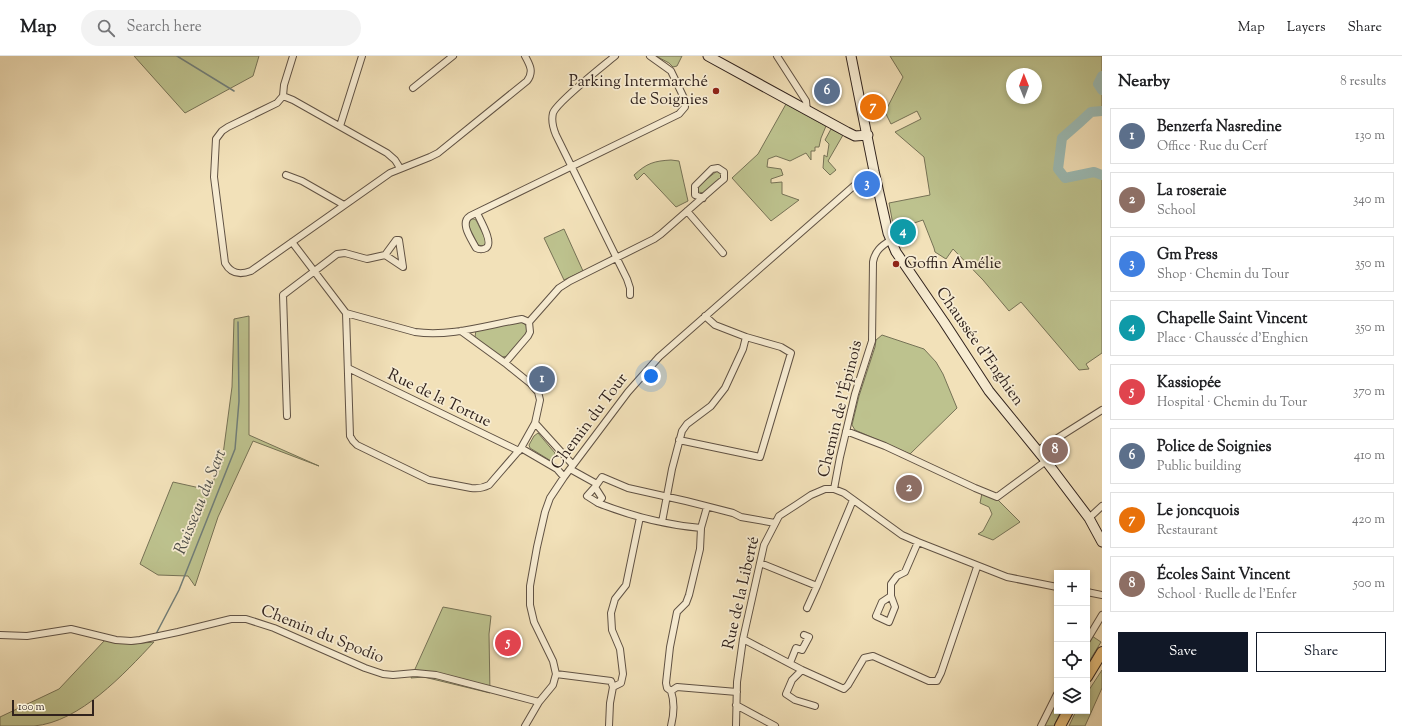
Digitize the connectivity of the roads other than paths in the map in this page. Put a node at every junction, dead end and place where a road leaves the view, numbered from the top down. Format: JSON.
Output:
{"nodes":[{"id":1,"x":293,"y":56,"type":"edge"},
{"id":2,"x":362,"y":56,"type":"edge"},
{"id":3,"x":453,"y":56,"type":"edge"},
{"id":4,"x":525,"y":56,"type":"edge"},
{"id":5,"x":615,"y":56,"type":"edge"},
{"id":6,"x":650,"y":56,"type":"edge"},
{"id":7,"x":708,"y":56,"type":"edge"},
{"id":8,"x":777,"y":56,"type":"edge"},
{"id":9,"x":851,"y":56,"type":"edge"},
{"id":10,"x":413,"y":88,"type":"dead end"},
{"id":11,"x":283,"y":96,"type":"junction"},
{"id":12,"x":807,"y":111,"type":"junction"},
{"id":13,"x":340,"y":126,"type":"junction"},
{"id":14,"x":868,"y":135,"type":"junction"},
{"id":15,"x":572,"y":166,"type":"junction"},
{"id":16,"x":400,"y":168,"type":"junction"},
{"id":17,"x":874,"y":171,"type":"junction"},
{"id":18,"x":286,"y":175,"type":"dead end"},
{"id":19,"x":703,"y":198,"type":"junction"},
{"id":20,"x":344,"y":205,"type":"junction"},
{"id":21,"x":687,"y":211,"type":"junction"},
{"id":22,"x":477,"y":213,"type":"junction"},
{"id":23,"x":890,"y":240,"type":"junction"},
{"id":24,"x":292,"y":242,"type":"junction"},
{"id":25,"x":723,"y":253,"type":"dead end"},
{"id":26,"x":385,"y":255,"type":"dead end"},
{"id":27,"x":617,"y":257,"type":"junction"},
{"id":28,"x":314,"y":272,"type":"junction"},
{"id":29,"x":630,"y":296,"type":"dead end"},
{"id":30,"x":346,"y":313,"type":"junction"},
{"id":31,"x":705,"y":316,"type":"junction"},
{"id":32,"x":529,"y":322,"type":"junction"},
{"id":33,"x":461,"y":331,"type":"junction"},
{"id":34,"x":746,"y":337,"type":"junction"},
{"id":35,"x":505,"y":363,"type":"junction"},
{"id":36,"x":348,"y":368,"type":"junction"},
{"id":37,"x":1102,"y":410,"type":"edge"},
{"id":38,"x":287,"y":416,"type":"dead end"},
{"id":39,"x":535,"y":423,"type":"junction"},
{"id":40,"x":846,"y":431,"type":"junction"},
{"id":41,"x":679,"y":440,"type":"junction"},
{"id":42,"x":520,"y":450,"type":"junction"},
{"id":43,"x":1037,"y":451,"type":"junction"},
{"id":44,"x":1046,"y":461,"type":"junction"},
{"id":45,"x":572,"y":467,"type":"junction"},
{"id":46,"x":564,"y":477,"type":"junction"},
{"id":47,"x":596,"y":486,"type":"junction"},
{"id":48,"x":834,"y":490,"type":"junction"},
{"id":49,"x":666,"y":497,"type":"junction"},
{"id":50,"x":853,"y":500,"type":"junction"},
{"id":51,"x":598,"y":503,"type":"junction"},
{"id":52,"x":1102,"y":506,"type":"edge"},
{"id":53,"x":707,"y":507,"type":"junction"},
{"id":54,"x":640,"y":517,"type":"junction"},
{"id":55,"x":1089,"y":518,"type":"junction"},
{"id":56,"x":662,"y":522,"type":"junction"},
{"id":57,"x":775,"y":523,"type":"junction"},
{"id":58,"x":701,"y":528,"type":"junction"},
{"id":59,"x":918,"y":542,"type":"junction"},
{"id":60,"x":1102,"y":542,"type":"edge"},
{"id":61,"x":760,"y":563,"type":"junction"},
{"id":62,"x":978,"y":567,"type":"junction"},
{"id":63,"x":817,"y":586,"type":"junction"},
{"id":64,"x":1054,"y":586,"type":"edge"},
{"id":65,"x":1090,"y":593,"type":"edge"},
{"id":66,"x":1102,"y":595,"type":"edge"},
{"id":67,"x":891,"y":596,"type":"dead end"},
{"id":68,"x":807,"y":608,"type":"dead end"},
{"id":69,"x":1102,"y":615,"type":"edge"},
{"id":70,"x":0,"y":634,"type":"edge"},
{"id":71,"x":804,"y":635,"type":"dead end"},
{"id":72,"x":1090,"y":635,"type":"edge"},
{"id":73,"x":743,"y":639,"type":"junction"},
{"id":74,"x":1102,"y":652,"type":"edge"},
{"id":75,"x":790,"y":663,"type":"junction"},
{"id":76,"x":802,"y":670,"type":"junction"},
{"id":77,"x":1090,"y":672,"type":"edge"},
{"id":78,"x":556,"y":674,"type":"junction"},
{"id":79,"x":613,"y":687,"type":"junction"},
{"id":80,"x":669,"y":690,"type":"junction"},
{"id":81,"x":737,"y":692,"type":"junction"},
{"id":82,"x":1054,"y":700,"type":"edge"},
{"id":83,"x":539,"y":702,"type":"junction"},
{"id":84,"x":736,"y":705,"type":"junction"},
{"id":85,"x":815,"y":706,"type":"dead end"},
{"id":86,"x":1066,"y":714,"type":"edge"},
{"id":87,"x":525,"y":726,"type":"edge"},
{"id":88,"x":609,"y":726,"type":"edge"},
{"id":89,"x":671,"y":726,"type":"edge"},
{"id":90,"x":736,"y":726,"type":"edge"},
{"id":91,"x":775,"y":726,"type":"edge"},
{"id":92,"x":1041,"y":726,"type":"edge"},
{"id":93,"x":1060,"y":726,"type":"edge"}],
"edges":[{"from":1,"to":11,"type":"street"},
{"from":2,"to":13,"type":"street"},
{"from":3,"to":10,"type":"street"},
{"from":4,"to":16,"type":"street"},
{"from":5,"to":15,"type":"street"},
{"from":6,"to":15,"type":"street"},
{"from":7,"to":12,"type":"main road"},
{"from":8,"to":12,"type":"street"},
{"from":9,"to":14,"type":"main road","name":"Chaussée d'Enghien"},
{"from":11,"to":13,"type":"street"},
{"from":11,"to":24,"type":"street"},
{"from":12,"to":14,"type":"main road"},
{"from":13,"to":16,"type":"street"},
{"from":14,"to":17,"type":"main road","name":"Chaussée d'Enghien"},
{"from":15,"to":22,"type":"street"},
{"from":15,"to":27,"type":"street"},
{"from":16,"to":20,"type":"street"},
{"from":17,"to":23,"type":"main road","name":"Chaussée d'Enghien"},
{"from":17,"to":31,"type":"street","name":"Chemin du Tour"},
{"from":18,"to":20,"type":"street"},
{"from":19,"to":19,"type":"street"},
{"from":19,"to":21,"type":"street"},
{"from":20,"to":24,"type":"street"},
{"from":21,"to":25,"type":"street"},
{"from":21,"to":27,"type":"street"},
{"from":22,"to":22,"type":"street"},
{"from":23,"to":40,"type":"street","name":"Chemin de l'Épinois"},
{"from":23,"to":43,"type":"main road","name":"Chaussée d'Enghien"},
{"from":24,"to":28,"type":"street"},
{"from":26,"to":28,"type":"street"},
{"from":27,"to":29,"type":"street"},
{"from":27,"to":32,"type":"street"},
{"from":28,"to":30,"type":"street"},
{"from":28,"to":38,"type":"street"},
{"from":30,"to":33,"type":"street"},
{"from":30,"to":36,"type":"street"},
{"from":31,"to":34,"type":"street"},
{"from":31,"to":45,"type":"street","name":"Chemin du Tour"},
{"from":32,"to":33,"type":"street"},
{"from":32,"to":35,"type":"street"},
{"from":33,"to":35,"type":"street"},
{"from":34,"to":41,"type":"street"},
{"from":34,"to":41,"type":"street"},
{"from":35,"to":39,"type":"street"},
{"from":36,"to":42,"type":"street","name":"Rue de la Tortue"},
{"from":36,"to":42,"type":"street"},
{"from":37,"to":43,"type":"street"},
{"from":39,"to":42,"type":"street"},
{"from":39,"to":45,"type":"street"},
{"from":40,"to":44,"type":"street"},
{"from":40,"to":48,"type":"street","name":"Chemin de l'Épinois"},
{"from":41,"to":49,"type":"street"},
{"from":42,"to":46,"type":"street","name":"Rue de la Tortue"},
{"from":43,"to":44,"type":"main road","name":"Chaussée d'Enghien"},
{"from":44,"to":55,"type":"main road","name":"Chaussée d'Enghien"},
{"from":45,"to":46,"type":"street","name":"Chemin du Tour"},
{"from":45,"to":47,"type":"street"},
{"from":46,"to":78,"type":"street","name":"Chemin du Tour"},
{"from":47,"to":49,"type":"street"},
{"from":47,"to":51,"type":"street"},
{"from":47,"to":51,"type":"street"},
{"from":48,"to":50,"type":"street","name":"Chemin de l'Épinois"},
{"from":48,"to":57,"type":"street","name":"Rue de la Liberté"},
{"from":49,"to":53,"type":"street"},
{"from":49,"to":56,"type":"street"},
{"from":50,"to":59,"type":"street","name":"Chemin de l'Épinois"},
{"from":50,"to":63,"type":"street"},
{"from":51,"to":54,"type":"street"},
{"from":52,"to":55,"type":"street"},
{"from":53,"to":57,"type":"street"},
{"from":53,"to":58,"type":"street"},
{"from":54,"to":56,"type":"street"},
{"from":54,"to":79,"type":"street"},
{"from":55,"to":60,"type":"main road","name":"Chaussée d'Enghien"},
{"from":56,"to":58,"type":"street"},
{"from":57,"to":61,"type":"street","name":"Rue de la Liberté"},
{"from":58,"to":80,"type":"street"},
{"from":59,"to":62,"type":"street","name":"Chemin de l'Épinois"},
{"from":59,"to":67,"type":"street"},
{"from":61,"to":63,"type":"street"},
{"from":61,"to":73,"type":"street","name":"Rue de la Liberté"},
{"from":62,"to":64,"type":"street","name":"Chemin de l'Épinois"},
{"from":62,"to":76,"type":"street"},
{"from":63,"to":68,"type":"street"},
{"from":65,"to":66,"type":"street"},
{"from":69,"to":72,"type":"street"},
{"from":70,"to":83,"type":"street","name":"Chemin du Spodio"},
{"from":71,"to":75,"type":"street"},
{"from":73,"to":75,"type":"street"},
{"from":73,"to":81,"type":"street","name":"Rue de la Liberté"},
{"from":74,"to":77,"type":"main road"},
{"from":75,"to":76,"type":"street"},
{"from":76,"to":85,"type":"street"},
{"from":78,"to":79,"type":"street"},
{"from":78,"to":83,"type":"street"},
{"from":79,"to":88,"type":"street"},
{"from":80,"to":81,"type":"street"},
{"from":80,"to":89,"type":"street"},
{"from":81,"to":84,"type":"street","name":"Rue de la Liberté"},
{"from":82,"to":92,"type":"street"},
{"from":83,"to":87,"type":"street"},
{"from":84,"to":90,"type":"street","name":"Rue de la Liberté"},
{"from":84,"to":91,"type":"street"},
{"from":86,"to":93,"type":"main road"}]}
